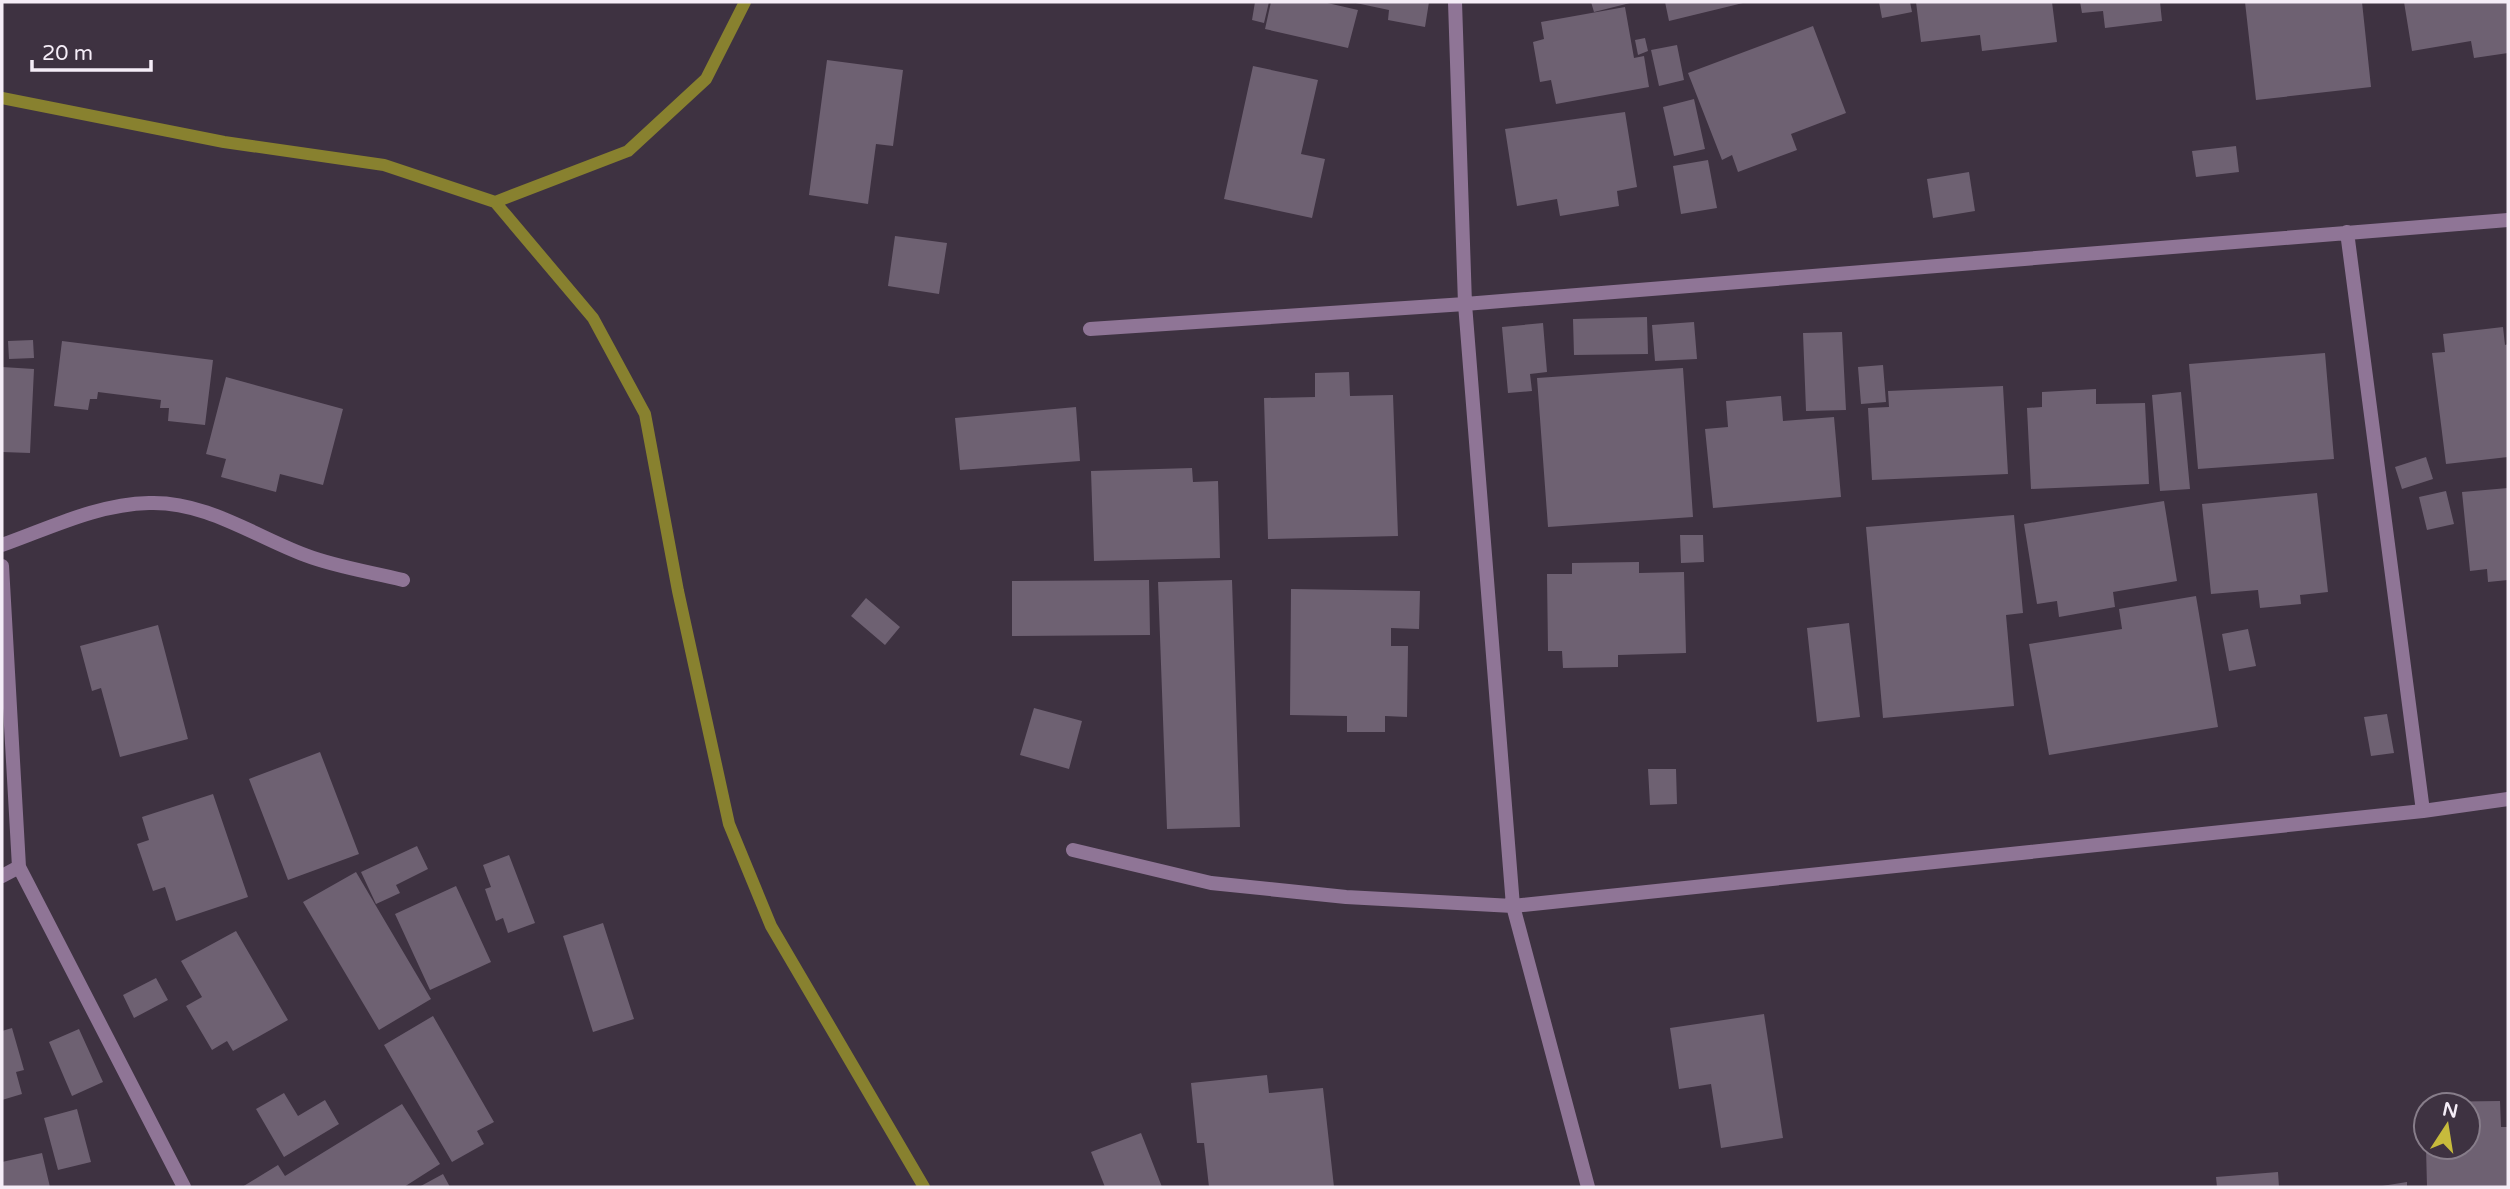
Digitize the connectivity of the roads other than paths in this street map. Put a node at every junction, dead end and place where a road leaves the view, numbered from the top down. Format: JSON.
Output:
{"nodes":[{"id":1,"x":1455,"y":2,"type":"edge"},
{"id":2,"x":2508,"y":219,"type":"edge"},
{"id":3,"x":2347,"y":232,"type":"junction"},
{"id":4,"x":1465,"y":304,"type":"junction"},
{"id":5,"x":1090,"y":329,"type":"dead end"},
{"id":6,"x":2,"y":545,"type":"edge"},
{"id":7,"x":2,"y":566,"type":"edge"},
{"id":8,"x":403,"y":580,"type":"dead end"},
{"id":9,"x":2508,"y":799,"type":"edge"},
{"id":10,"x":2423,"y":811,"type":"junction"},
{"id":11,"x":1073,"y":850,"type":"dead end"},
{"id":12,"x":19,"y":867,"type":"junction"},
{"id":13,"x":2,"y":876,"type":"edge"},
{"id":14,"x":1513,"y":906,"type":"junction"},
{"id":15,"x":184,"y":1187,"type":"edge"},
{"id":16,"x":1588,"y":1187,"type":"edge"}],
"edges":[{"from":1,"to":4,"type":"street"},
{"from":2,"to":3,"type":"street"},
{"from":3,"to":4,"type":"street"},
{"from":3,"to":10,"type":"street"},
{"from":4,"to":5,"type":"street"},
{"from":4,"to":14,"type":"street"},
{"from":6,"to":8,"type":"street"},
{"from":7,"to":12,"type":"street"},
{"from":9,"to":10,"type":"street"},
{"from":10,"to":14,"type":"street"},
{"from":11,"to":14,"type":"street"},
{"from":12,"to":13,"type":"street"},
{"from":12,"to":15,"type":"street"},
{"from":14,"to":16,"type":"street"}]}
